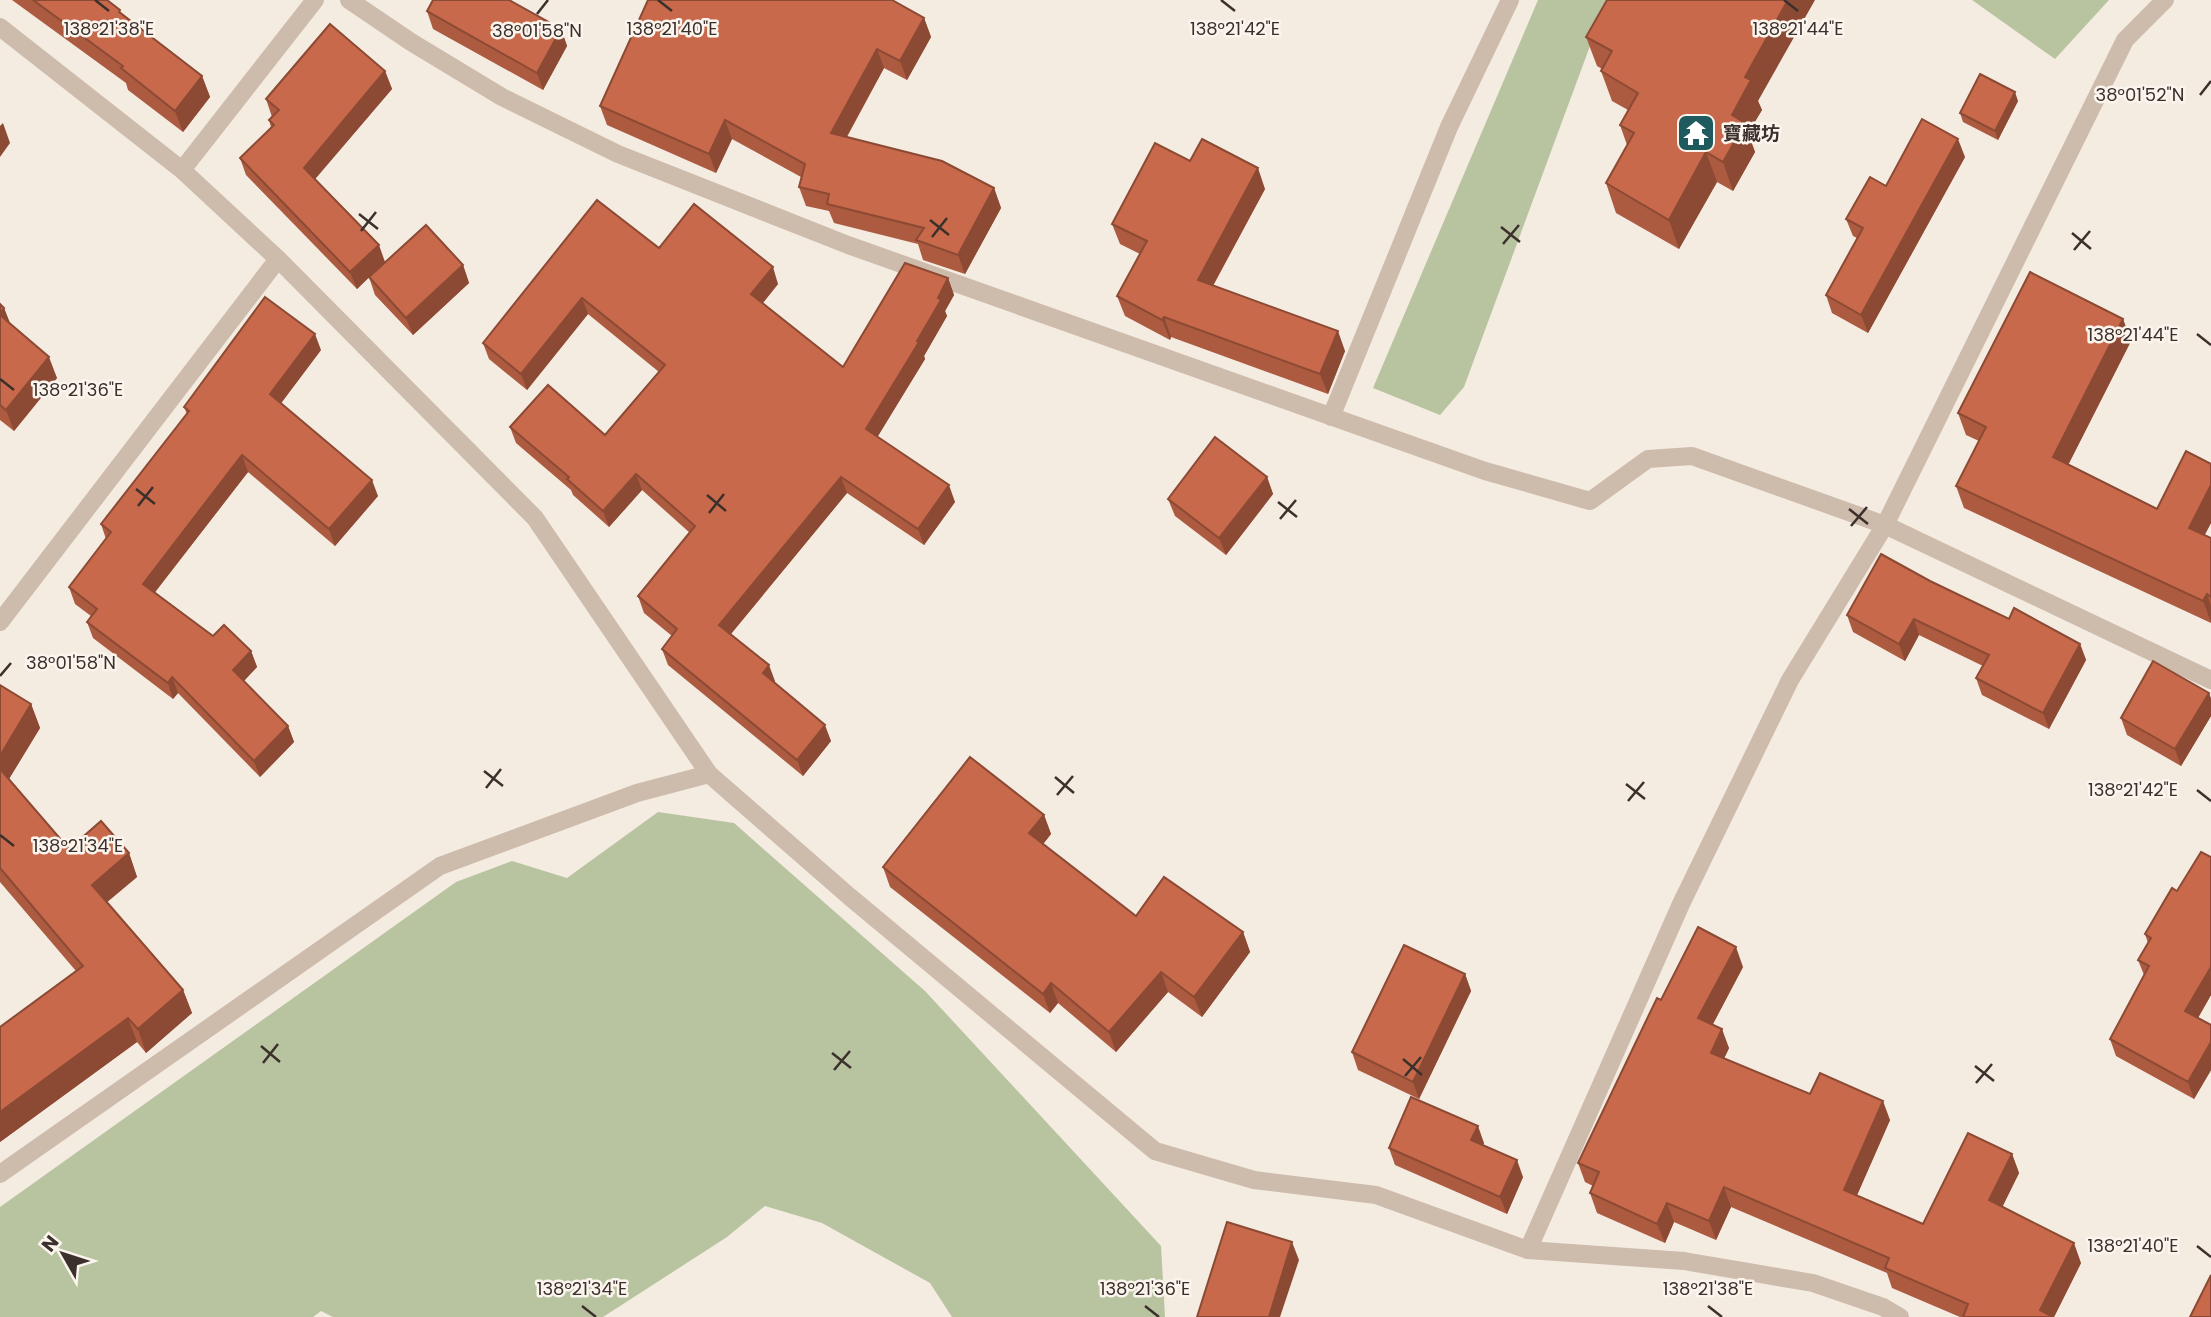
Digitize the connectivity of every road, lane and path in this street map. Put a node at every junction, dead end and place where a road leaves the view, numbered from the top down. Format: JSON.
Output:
{"nodes":[{"id":1,"x":316,"y":0,"type":"edge"},
{"id":2,"x":349,"y":0,"type":"edge"},
{"id":3,"x":1510,"y":0,"type":"edge"},
{"id":4,"x":2165,"y":0,"type":"edge"},
{"id":5,"x":0,"y":27,"type":"edge"},
{"id":6,"x":182,"y":170,"type":"junction"},
{"id":7,"x":278,"y":259,"type":"junction"},
{"id":8,"x":1331,"y":416,"type":"junction"},
{"id":9,"x":1885,"y":525,"type":"junction"},
{"id":10,"x":0,"y":622,"type":"edge"},
{"id":11,"x":2211,"y":680,"type":"edge"},
{"id":12,"x":709,"y":774,"type":"junction"},
{"id":13,"x":0,"y":1174,"type":"edge"},
{"id":14,"x":1528,"y":1250,"type":"junction"},
{"id":15,"x":1900,"y":1317,"type":"edge"}],
"edges":[{"from":1,"to":6,"type":"street"},
{"from":2,"to":8,"type":"street"},
{"from":3,"to":8,"type":"street"},
{"from":4,"to":9,"type":"street"},
{"from":5,"to":6,"type":"street"},
{"from":6,"to":7,"type":"street"},
{"from":7,"to":10,"type":"street"},
{"from":7,"to":12,"type":"street"},
{"from":8,"to":9,"type":"street"},
{"from":9,"to":11,"type":"street"},
{"from":9,"to":14,"type":"street"},
{"from":12,"to":13,"type":"street"},
{"from":12,"to":14,"type":"street"},
{"from":14,"to":15,"type":"street"}]}
